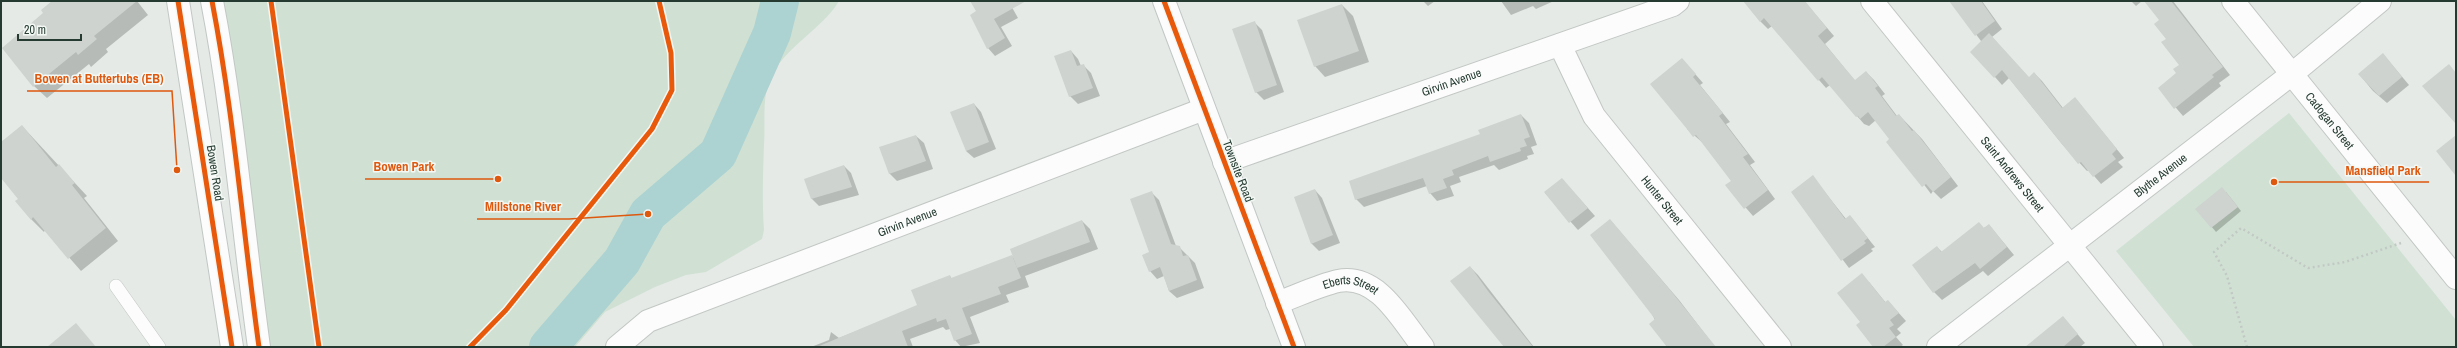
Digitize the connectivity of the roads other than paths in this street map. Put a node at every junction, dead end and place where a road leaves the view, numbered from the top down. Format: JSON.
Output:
{"nodes":[{"id":1,"x":178,"y":1,"type":"edge"},
{"id":2,"x":212,"y":1,"type":"edge"},
{"id":3,"x":1164,"y":1,"type":"edge"},
{"id":4,"x":1678,"y":1,"type":"edge"},
{"id":5,"x":1872,"y":1,"type":"edge"},
{"id":6,"x":2233,"y":1,"type":"edge"},
{"id":7,"x":2380,"y":1,"type":"edge"},
{"id":8,"x":1560,"y":45,"type":"junction"},
{"id":9,"x":2292,"y":74,"type":"junction"},
{"id":10,"x":1204,"y":108,"type":"junction"},
{"id":11,"x":1224,"y":162,"type":"junction"},
{"id":12,"x":2070,"y":245,"type":"junction"},
{"id":13,"x":2456,"y":278,"type":"edge"},
{"id":14,"x":116,"y":286,"type":"dead end"},
{"id":15,"x":1278,"y":303,"type":"junction"},
{"id":16,"x":159,"y":347,"type":"edge"},
{"id":17,"x":232,"y":347,"type":"edge"},
{"id":18,"x":259,"y":347,"type":"edge"},
{"id":19,"x":617,"y":347,"type":"edge"},
{"id":20,"x":1294,"y":347,"type":"edge"},
{"id":21,"x":1423,"y":347,"type":"edge"},
{"id":22,"x":1780,"y":347,"type":"edge"},
{"id":23,"x":1938,"y":347,"type":"edge"},
{"id":24,"x":2152,"y":347,"type":"edge"}],
"edges":[{"from":1,"to":17,"type":"street","name":"Bowen Road"},
{"from":2,"to":18,"type":"street","name":"Bowen Road"},
{"from":3,"to":10,"type":"street","name":"Townsite Road"},
{"from":4,"to":8,"type":"street","name":"Girvin Avenue"},
{"from":5,"to":12,"type":"street","name":"Saint Andrews Street"},
{"from":6,"to":9,"type":"street","name":"Cadogan Street"},
{"from":7,"to":9,"type":"street","name":"Blythe Avenue"},
{"from":8,"to":11,"type":"street","name":"Girvin Avenue"},
{"from":8,"to":22,"type":"street","name":"Hunter Street"},
{"from":9,"to":12,"type":"street","name":"Blythe Avenue"},
{"from":9,"to":13,"type":"street","name":"Cadogan Street"},
{"from":10,"to":11,"type":"street","name":"Townsite Road"},
{"from":10,"to":19,"type":"street","name":"Girvin Avenue"},
{"from":11,"to":15,"type":"street","name":"Townsite Road"},
{"from":12,"to":23,"type":"street","name":"Blythe Avenue"},
{"from":12,"to":24,"type":"street","name":"Saint Andrews Street"},
{"from":14,"to":16,"type":"lane"},
{"from":15,"to":20,"type":"street","name":"Townsite Road"},
{"from":15,"to":21,"type":"street","name":"Eberts Street"}]}
